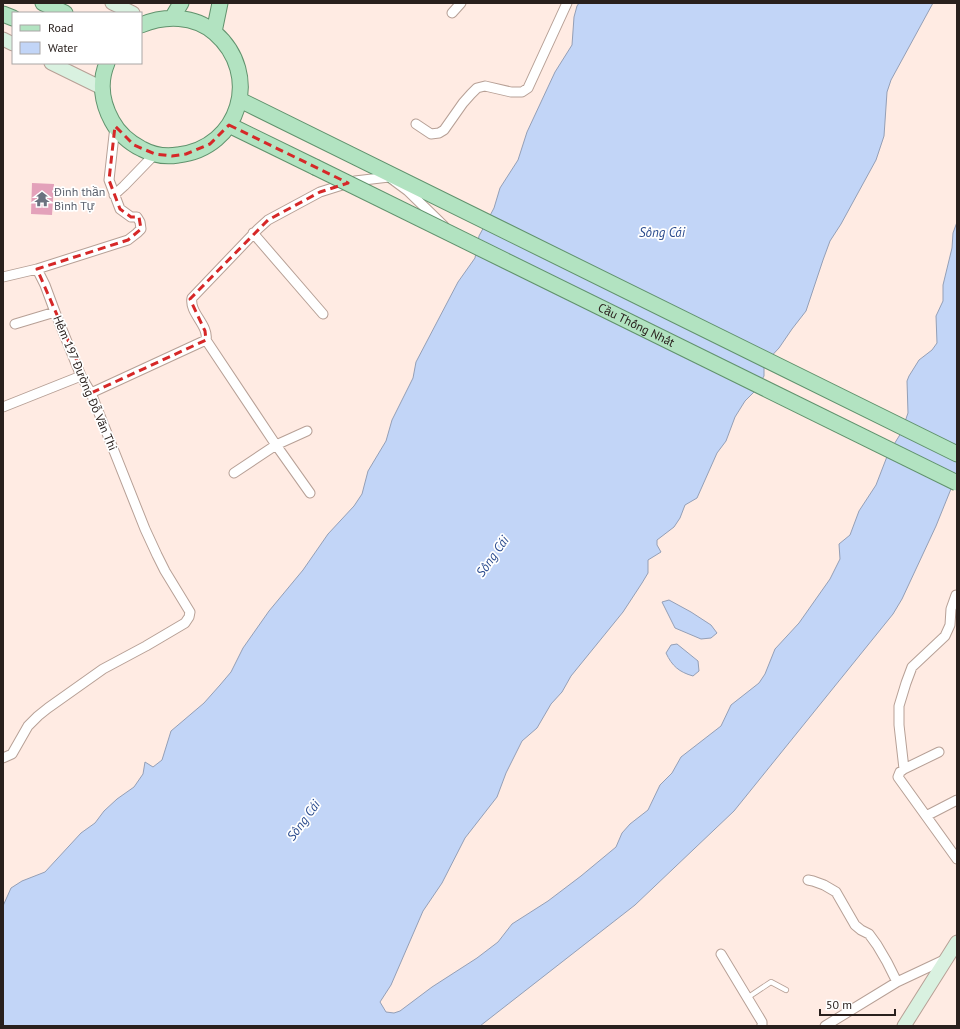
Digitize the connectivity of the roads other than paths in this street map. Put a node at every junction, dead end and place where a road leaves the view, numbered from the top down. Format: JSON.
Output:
{"nodes":[{"id":1,"x":43,"y":3,"type":"edge"},
{"id":2,"x":112,"y":3,"type":"edge"},
{"id":3,"x":181,"y":3,"type":"edge"},
{"id":4,"x":220,"y":3,"type":"edge"},
{"id":5,"x":461,"y":3,"type":"edge"},
{"id":6,"x":567,"y":3,"type":"edge"},
{"id":7,"x":63,"y":12,"type":"edge"},
{"id":8,"x":131,"y":12,"type":"edge"},
{"id":9,"x":452,"y":13,"type":"dead end"},
{"id":10,"x":172,"y":18,"type":"junction"},
{"id":11,"x":144,"y":21,"type":"edge"},
{"id":12,"x":214,"y":32,"type":"junction"},
{"id":13,"x":3,"y":39,"type":"edge"},
{"id":14,"x":12,"y":44,"type":"edge"},
{"id":15,"x":53,"y":64,"type":"edge"},
{"id":16,"x":107,"y":64,"type":"edge"},
{"id":17,"x":102,"y":88,"type":"junction"},
{"id":18,"x":240,"y":100,"type":"junction"},
{"id":19,"x":416,"y":124,"type":"dead end"},
{"id":20,"x":229,"y":125,"type":"junction"},
{"id":21,"x":114,"y":126,"type":"junction"},
{"id":22,"x":155,"y":154,"type":"junction"},
{"id":23,"x":114,"y":194,"type":"junction"},
{"id":24,"x":253,"y":233,"type":"junction"},
{"id":25,"x":458,"y":240,"type":"dead end"},
{"id":26,"x":36,"y":269,"type":"junction"},
{"id":27,"x":3,"y":277,"type":"edge"},
{"id":28,"x":55,"y":312,"type":"junction"},
{"id":29,"x":323,"y":314,"type":"dead end"},
{"id":30,"x":15,"y":324,"type":"dead end"},
{"id":31,"x":206,"y":340,"type":"junction"},
{"id":32,"x":81,"y":376,"type":"junction"},
{"id":33,"x":90,"y":393,"type":"junction"},
{"id":34,"x":3,"y":407,"type":"edge"},
{"id":35,"x":307,"y":431,"type":"dead end"},
{"id":36,"x":276,"y":445,"type":"junction"},
{"id":37,"x":957,"y":454,"type":"edge"},
{"id":38,"x":234,"y":473,"type":"dead end"},
{"id":39,"x":957,"y":483,"type":"edge"},
{"id":40,"x":310,"y":493,"type":"dead end"},
{"id":41,"x":956,"y":595,"type":"dead end"},
{"id":42,"x":939,"y":752,"type":"dead end"},
{"id":43,"x":3,"y":758,"type":"edge"},
{"id":44,"x":904,"y":769,"type":"junction"},
{"id":45,"x":957,"y":800,"type":"edge"},
{"id":46,"x":926,"y":816,"type":"junction"},
{"id":47,"x":957,"y":860,"type":"edge"},
{"id":48,"x":808,"y":880,"type":"dead end"},
{"id":49,"x":957,"y":942,"type":"edge"},
{"id":50,"x":721,"y":954,"type":"dead end"},
{"id":51,"x":946,"y":958,"type":"junction"},
{"id":52,"x":897,"y":982,"type":"junction"},
{"id":53,"x":786,"y":990,"type":"dead end"},
{"id":54,"x":747,"y":998,"type":"junction"},
{"id":55,"x":762,"y":1026,"type":"edge"},
{"id":56,"x":825,"y":1026,"type":"edge"},
{"id":57,"x":904,"y":1026,"type":"edge"}],
"edges":[{"from":1,"to":7,"type":"main road"},
{"from":2,"to":8,"type":"main road"},
{"from":3,"to":10,"type":"main road"},
{"from":4,"to":12,"type":"main road"},
{"from":5,"to":9,"type":"street"},
{"from":6,"to":19,"type":"street"},
{"from":10,"to":11,"type":"main road"},
{"from":10,"to":12,"type":"main road"},
{"from":12,"to":18,"type":"main road"},
{"from":13,"to":14,"type":"main road"},
{"from":15,"to":17,"type":"main road"},
{"from":16,"to":17,"type":"main road"},
{"from":17,"to":21,"type":"main road"},
{"from":18,"to":20,"type":"main road"},
{"from":18,"to":37,"type":"main road"},
{"from":20,"to":22,"type":"main road"},
{"from":20,"to":39,"type":"main road","name":"Cầu Thống Nhất","bridge":true},
{"from":21,"to":22,"type":"main road"},
{"from":21,"to":23,"type":"street"},
{"from":22,"to":23,"type":"street"},
{"from":23,"to":26,"type":"street"},
{"from":24,"to":25,"type":"street"},
{"from":24,"to":29,"type":"street"},
{"from":24,"to":31,"type":"street"},
{"from":26,"to":27,"type":"street"},
{"from":26,"to":28,"type":"street","name":"Hẻm 197 Đường Đỗ Văn Thi"},
{"from":28,"to":30,"type":"street"},
{"from":28,"to":32,"type":"street","name":"Hẻm 197 Đường Đỗ Văn Thi"},
{"from":31,"to":33,"type":"street"},
{"from":31,"to":36,"type":"street"},
{"from":32,"to":33,"type":"street","name":"Hẻm 197 Đường Đỗ Văn Thi"},
{"from":32,"to":34,"type":"street"},
{"from":33,"to":43,"type":"street","name":"Hẻm 197 Đường Đỗ Văn Thi"},
{"from":35,"to":36,"type":"street"},
{"from":36,"to":38,"type":"street"},
{"from":36,"to":40,"type":"street"},
{"from":41,"to":44,"type":"street"},
{"from":42,"to":44,"type":"street"},
{"from":44,"to":46,"type":"street"},
{"from":45,"to":46,"type":"street"},
{"from":46,"to":47,"type":"street"},
{"from":48,"to":52,"type":"street"},
{"from":49,"to":51,"type":"main road"},
{"from":50,"to":54,"type":"street"},
{"from":51,"to":52,"type":"street"},
{"from":51,"to":57,"type":"main road"},
{"from":52,"to":56,"type":"street"},
{"from":53,"to":54,"type":"lane"},
{"from":54,"to":55,"type":"street"}]}
